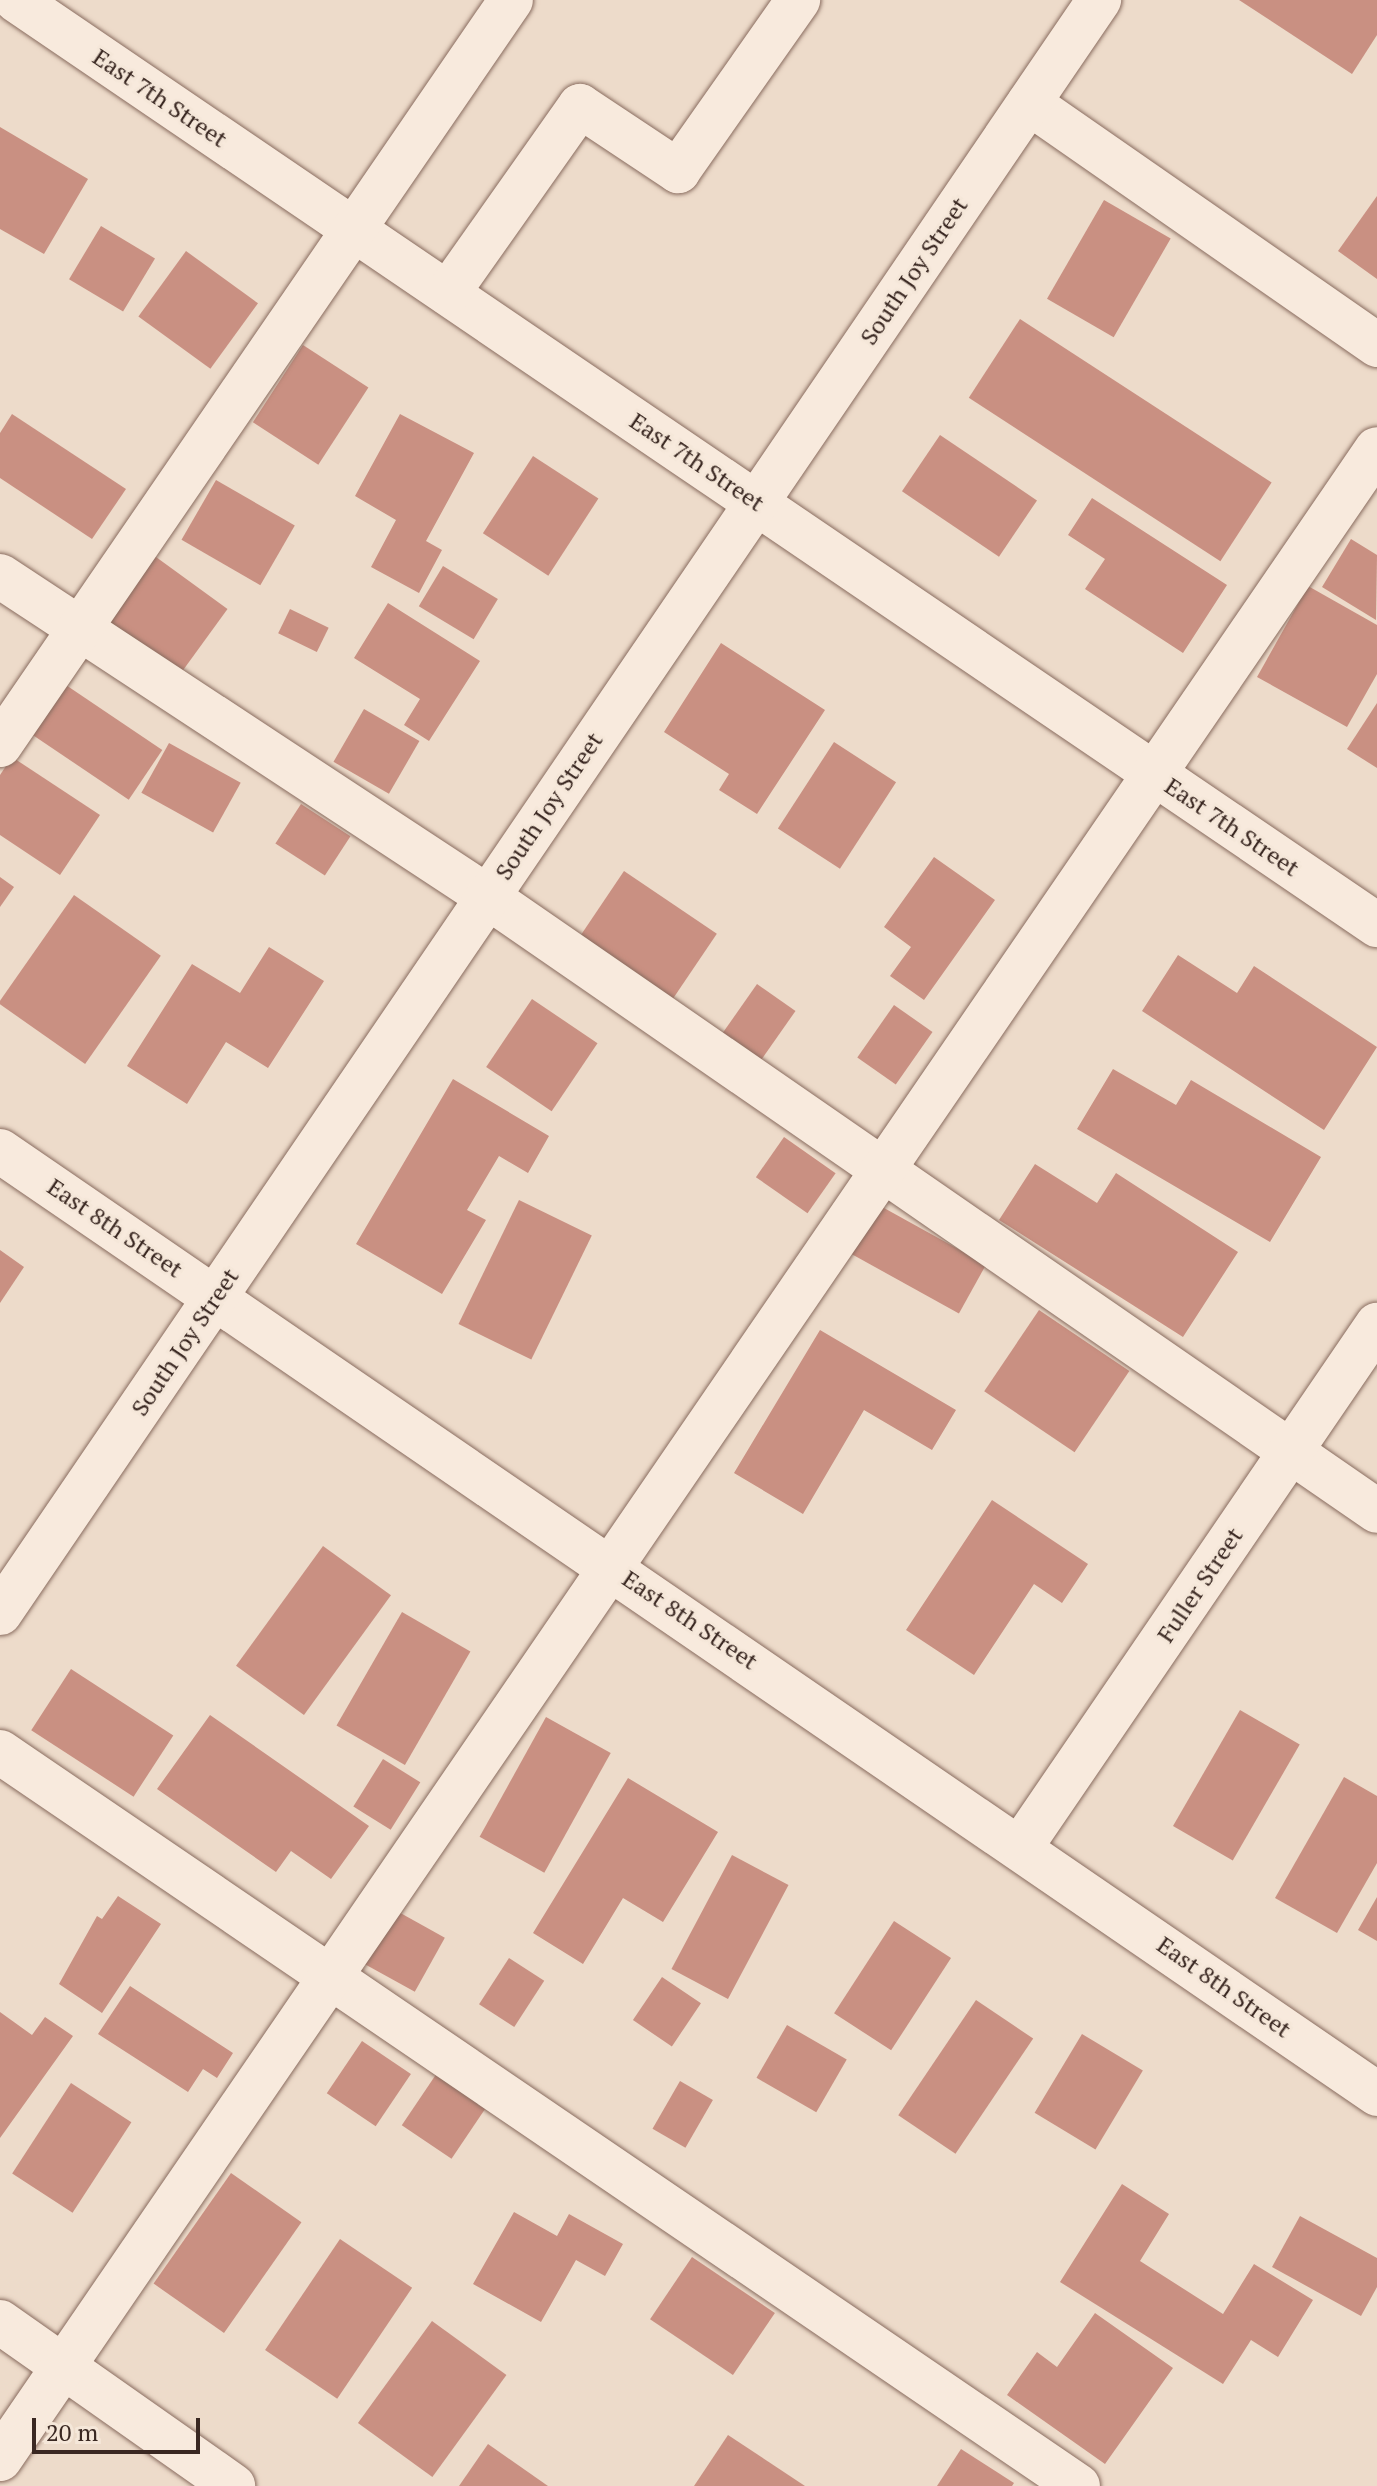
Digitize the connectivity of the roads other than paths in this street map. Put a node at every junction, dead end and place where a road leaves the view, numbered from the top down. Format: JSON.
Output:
{"nodes":[{"id":1,"x":16,"y":0,"type":"edge"},
{"id":2,"x":511,"y":0,"type":"edge"},
{"id":3,"x":798,"y":0,"type":"edge"},
{"id":4,"x":1099,"y":0,"type":"edge"},
{"id":5,"x":1029,"y":103,"type":"junction"},
{"id":6,"x":353,"y":229,"type":"junction"},
{"id":7,"x":448,"y":293,"type":"junction"},
{"id":8,"x":1377,"y":345,"type":"edge"},
{"id":9,"x":1377,"y":449,"type":"edge"},
{"id":10,"x":757,"y":503,"type":"junction"},
{"id":11,"x":0,"y":576,"type":"edge"},
{"id":12,"x":79,"y":630,"type":"junction"},
{"id":13,"x":0,"y":745,"type":"edge"},
{"id":14,"x":1158,"y":777,"type":"junction"},
{"id":15,"x":488,"y":897,"type":"junction"},
{"id":16,"x":1377,"y":925,"type":"edge"},
{"id":17,"x":0,"y":1151,"type":"edge"},
{"id":18,"x":887,"y":1170,"type":"junction"},
{"id":19,"x":216,"y":1297,"type":"junction"},
{"id":20,"x":1377,"y":1325,"type":"edge"},
{"id":21,"x":1291,"y":1451,"type":"junction"},
{"id":22,"x":1377,"y":1511,"type":"edge"},
{"id":23,"x":613,"y":1568,"type":"junction"},
{"id":24,"x":0,"y":1613,"type":"edge"},
{"id":25,"x":0,"y":1752,"type":"edge"},
{"id":26,"x":1022,"y":1845,"type":"junction"},
{"id":27,"x":331,"y":1977,"type":"junction"},
{"id":28,"x":1377,"y":2094,"type":"edge"},
{"id":29,"x":0,"y":2322,"type":"edge"},
{"id":30,"x":63,"y":2365,"type":"junction"},
{"id":31,"x":0,"y":2459,"type":"edge"},
{"id":32,"x":233,"y":2486,"type":"edge"},
{"id":33,"x":1078,"y":2486,"type":"edge"}],
"edges":[{"from":1,"to":6,"type":"street","name":"East 7th Street"},
{"from":2,"to":6,"type":"street"},
{"from":3,"to":7,"type":"street"},
{"from":4,"to":5,"type":"street","name":"South Joy Street"},
{"from":5,"to":8,"type":"street"},
{"from":5,"to":10,"type":"street","name":"South Joy Street"},
{"from":6,"to":7,"type":"street","name":"East 7th Street"},
{"from":6,"to":12,"type":"street"},
{"from":7,"to":10,"type":"street","name":"East 7th Street"},
{"from":9,"to":14,"type":"street"},
{"from":10,"to":14,"type":"street","name":"East 7th Street"},
{"from":10,"to":15,"type":"street","name":"South Joy Street"},
{"from":11,"to":12,"type":"street"},
{"from":12,"to":13,"type":"street"},
{"from":12,"to":15,"type":"street"},
{"from":14,"to":16,"type":"street","name":"East 7th Street"},
{"from":14,"to":18,"type":"street"},
{"from":15,"to":18,"type":"street"},
{"from":15,"to":19,"type":"street","name":"South Joy Street"},
{"from":17,"to":19,"type":"street","name":"East 8th Street"},
{"from":18,"to":21,"type":"street"},
{"from":18,"to":23,"type":"street"},
{"from":19,"to":23,"type":"street","name":"East 8th Street"},
{"from":19,"to":24,"type":"street","name":"South Joy Street"},
{"from":20,"to":21,"type":"street","name":"Fuller Street"},
{"from":21,"to":22,"type":"street"},
{"from":21,"to":26,"type":"street","name":"Fuller Street"},
{"from":23,"to":26,"type":"street","name":"East 8th Street"},
{"from":23,"to":27,"type":"street"},
{"from":25,"to":27,"type":"street"},
{"from":26,"to":28,"type":"street","name":"East 8th Street"},
{"from":27,"to":30,"type":"street"},
{"from":27,"to":33,"type":"street"},
{"from":29,"to":30,"type":"street"},
{"from":30,"to":31,"type":"street"},
{"from":30,"to":32,"type":"street"}]}
